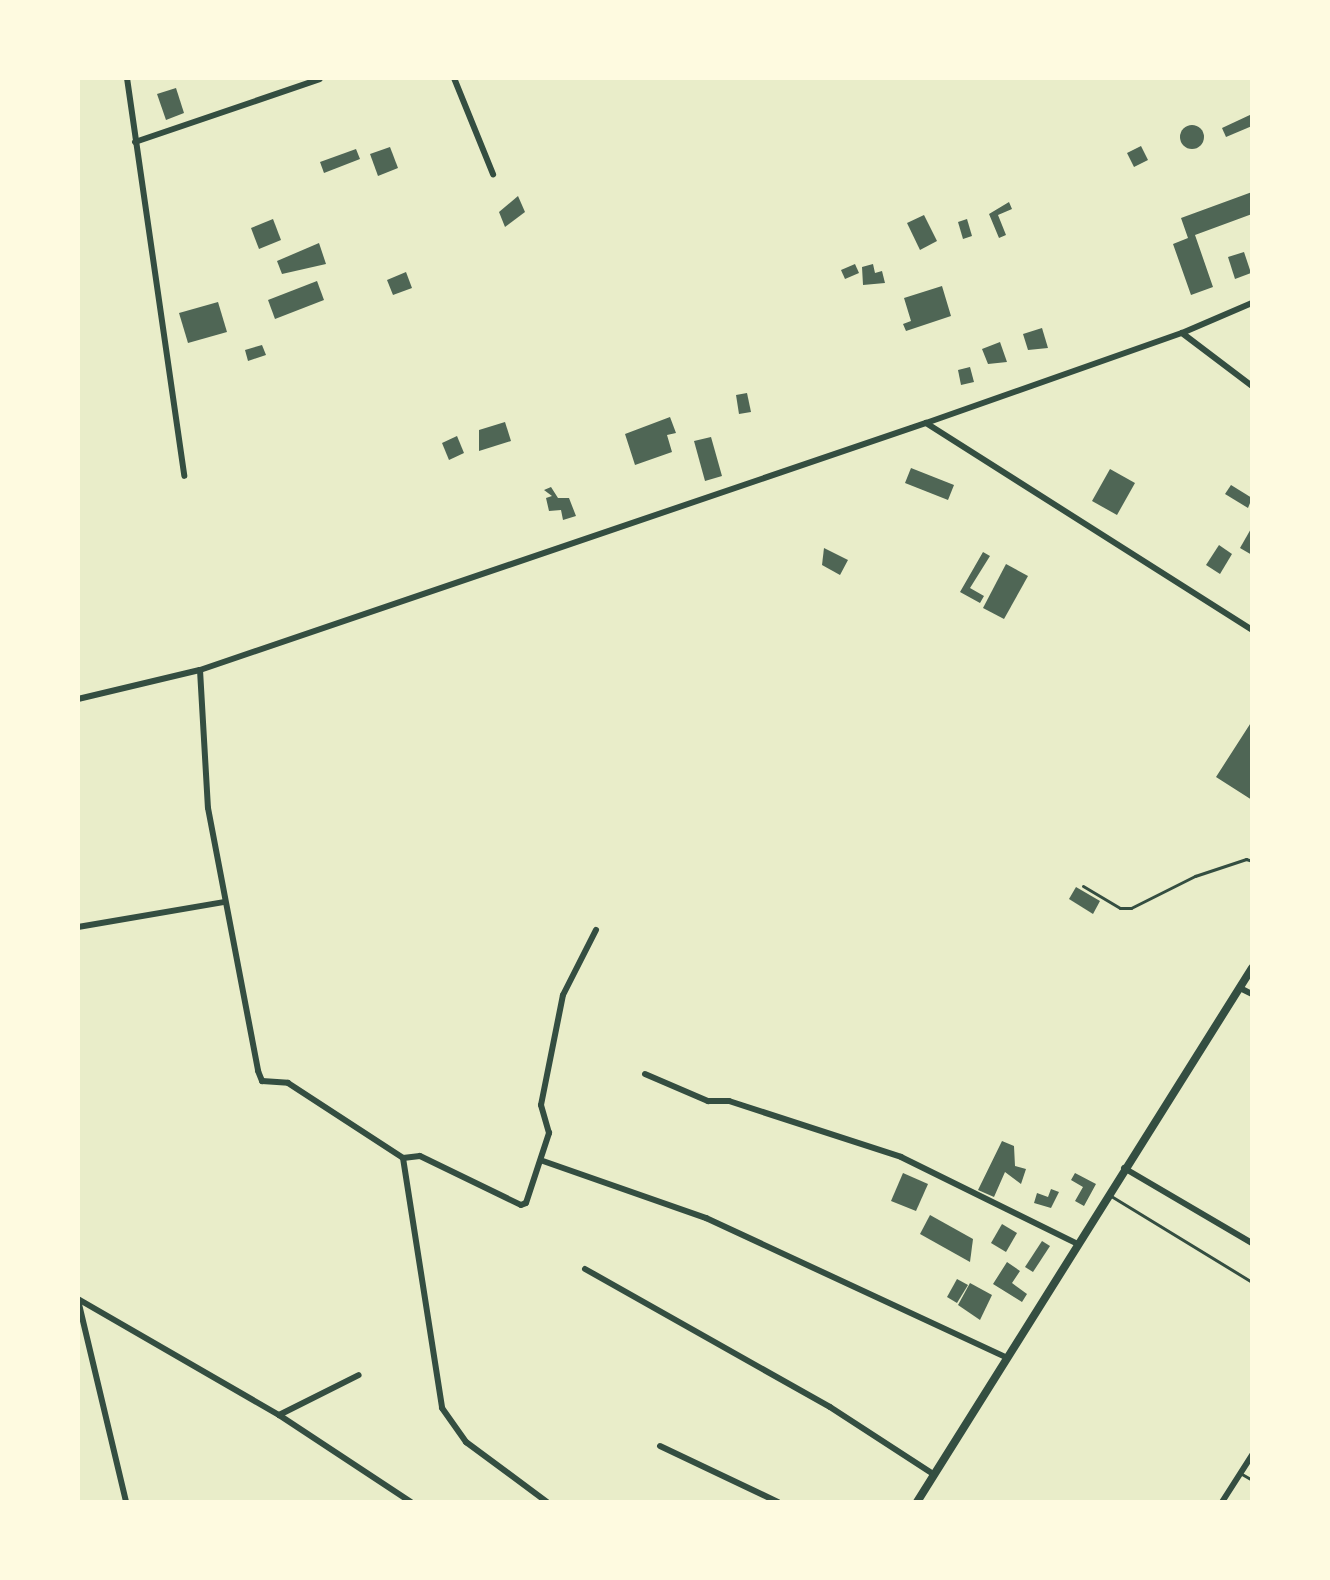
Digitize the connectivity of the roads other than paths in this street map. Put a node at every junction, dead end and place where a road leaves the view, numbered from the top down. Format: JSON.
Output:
{"nodes":[{"id":1,"x":127,"y":78,"type":"edge"},
{"id":2,"x":454,"y":78,"type":"edge"},
{"id":3,"x":320,"y":79,"type":"edge"},
{"id":4,"x":135,"y":142,"type":"junction"},
{"id":5,"x":493,"y":174,"type":"dead end"},
{"id":6,"x":1252,"y":303,"type":"edge"},
{"id":7,"x":1182,"y":333,"type":"junction"},
{"id":8,"x":1252,"y":386,"type":"edge"},
{"id":9,"x":926,"y":423,"type":"junction"},
{"id":10,"x":184,"y":476,"type":"dead end"},
{"id":11,"x":1252,"y":630,"type":"edge"},
{"id":12,"x":200,"y":670,"type":"junction"},
{"id":13,"x":78,"y":699,"type":"edge"},
{"id":14,"x":1252,"y":861,"type":"edge"},
{"id":15,"x":1083,"y":886,"type":"dead end"},
{"id":16,"x":225,"y":902,"type":"junction"},
{"id":17,"x":78,"y":927,"type":"edge"},
{"id":18,"x":596,"y":930,"type":"dead end"},
{"id":19,"x":1252,"y":968,"type":"edge"},
{"id":20,"x":1240,"y":988,"type":"junction"},
{"id":21,"x":1252,"y":994,"type":"edge"},
{"id":22,"x":645,"y":1074,"type":"dead end"},
{"id":23,"x":403,"y":1158,"type":"junction"},
{"id":24,"x":543,"y":1161,"type":"junction"},
{"id":25,"x":1124,"y":1168,"type":"junction"},
{"id":26,"x":1108,"y":1194,"type":"junction"},
{"id":27,"x":1076,"y":1243,"type":"junction"},
{"id":28,"x":1252,"y":1243,"type":"edge"},
{"id":29,"x":585,"y":1269,"type":"dead end"},
{"id":30,"x":1252,"y":1282,"type":"edge"},
{"id":31,"x":78,"y":1300,"type":"edge"},
{"id":32,"x":1006,"y":1357,"type":"junction"},
{"id":33,"x":359,"y":1375,"type":"dead end"},
{"id":34,"x":279,"y":1415,"type":"junction"},
{"id":35,"x":660,"y":1446,"type":"dead end"},
{"id":36,"x":1252,"y":1455,"type":"edge"},
{"id":37,"x":1240,"y":1473,"type":"junction"},
{"id":38,"x":933,"y":1474,"type":"junction"},
{"id":39,"x":1252,"y":1480,"type":"edge"},
{"id":40,"x":126,"y":1502,"type":"edge"},
{"id":41,"x":411,"y":1502,"type":"edge"},
{"id":42,"x":547,"y":1502,"type":"edge"},
{"id":43,"x":778,"y":1502,"type":"edge"},
{"id":44,"x":917,"y":1502,"type":"edge"},
{"id":45,"x":1222,"y":1502,"type":"edge"}],
"edges":[{"from":1,"to":4,"type":"street"},
{"from":2,"to":5,"type":"street"},
{"from":3,"to":4,"type":"street"},
{"from":4,"to":10,"type":"street"},
{"from":6,"to":7,"type":"street"},
{"from":7,"to":8,"type":"street"},
{"from":7,"to":9,"type":"street"},
{"from":9,"to":11,"type":"street"},
{"from":9,"to":12,"type":"street"},
{"from":12,"to":13,"type":"street"},
{"from":12,"to":16,"type":"street"},
{"from":14,"to":15,"type":"lane"},
{"from":16,"to":17,"type":"street"},
{"from":16,"to":23,"type":"street"},
{"from":18,"to":24,"type":"street"},
{"from":19,"to":20,"type":"main road"},
{"from":20,"to":21,"type":"street"},
{"from":20,"to":25,"type":"main road"},
{"from":22,"to":27,"type":"street"},
{"from":23,"to":24,"type":"street"},
{"from":23,"to":42,"type":"street"},
{"from":24,"to":32,"type":"street"},
{"from":25,"to":26,"type":"main road"},
{"from":25,"to":28,"type":"street"},
{"from":26,"to":27,"type":"main road"},
{"from":26,"to":30,"type":"lane"},
{"from":27,"to":32,"type":"main road"},
{"from":29,"to":38,"type":"street"},
{"from":31,"to":34,"type":"street"},
{"from":31,"to":40,"type":"street"},
{"from":32,"to":38,"type":"main road"},
{"from":33,"to":34,"type":"street"},
{"from":34,"to":41,"type":"street"},
{"from":35,"to":43,"type":"street"},
{"from":36,"to":37,"type":"street"},
{"from":37,"to":39,"type":"lane"},
{"from":37,"to":45,"type":"street"},
{"from":38,"to":44,"type":"main road"}]}
